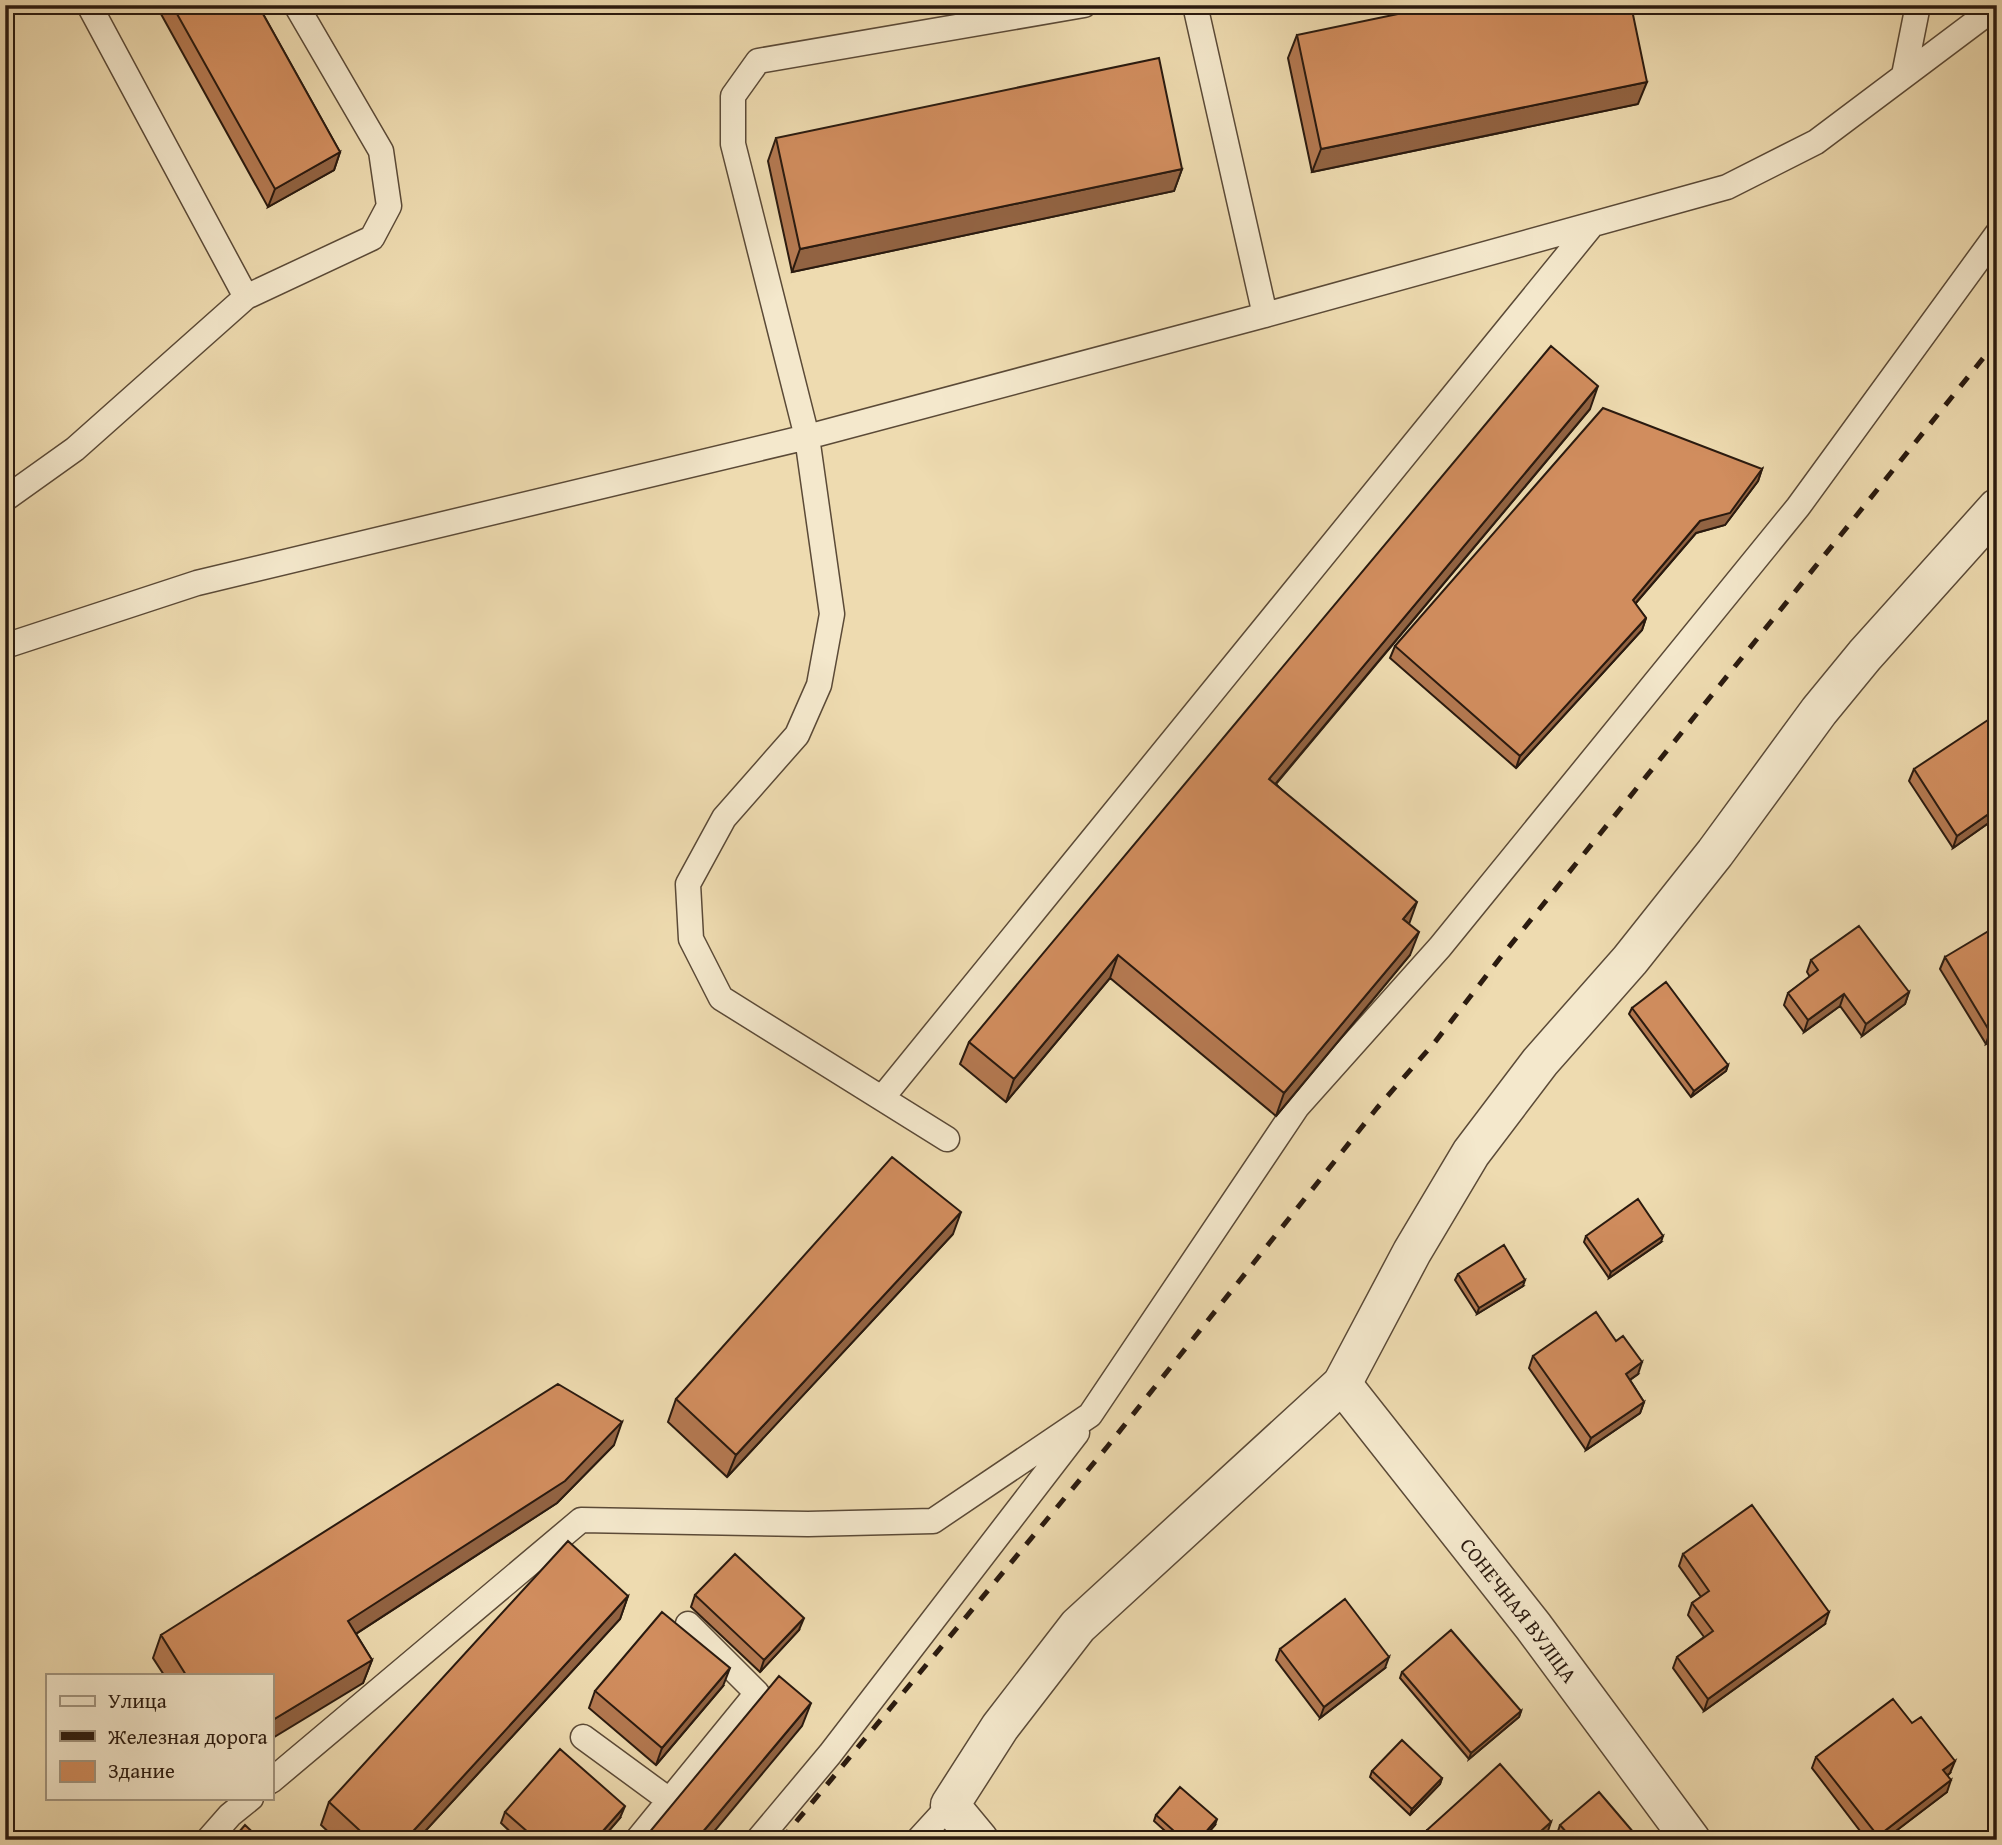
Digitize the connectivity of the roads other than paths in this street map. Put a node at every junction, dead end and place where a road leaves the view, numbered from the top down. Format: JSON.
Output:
{"nodes":[{"id":1,"x":89,"y":5,"type":"edge"},
{"id":2,"x":296,"y":5,"type":"edge"},
{"id":3,"x":1084,"y":5,"type":"edge"},
{"id":4,"x":1195,"y":5,"type":"edge"},
{"id":5,"x":1918,"y":5,"type":"edge"},
{"id":6,"x":1997,"y":6,"type":"edge"},
{"id":7,"x":1904,"y":75,"type":"junction"},
{"id":8,"x":1592,"y":225,"type":"junction"},
{"id":9,"x":1997,"y":234,"type":"edge"},
{"id":10,"x":246,"y":297,"type":"junction"},
{"id":11,"x":1265,"y":315,"type":"junction"},
{"id":12,"x":807,"y":437,"type":"junction"},
{"id":13,"x":5,"y":499,"type":"edge"},
{"id":14,"x":1997,"y":508,"type":"edge"},
{"id":15,"x":5,"y":646,"type":"edge"},
{"id":16,"x":882,"y":1098,"type":"junction"},
{"id":17,"x":947,"y":1139,"type":"dead end"},
{"id":18,"x":1342,"y":1384,"type":"junction"},
{"id":19,"x":1090,"y":1415,"type":"junction"},
{"id":20,"x":688,"y":1623,"type":"dead end"},
{"id":21,"x":583,"y":1737,"type":"dead end"},
{"id":22,"x":273,"y":1779,"type":"edge"},
{"id":23,"x":249,"y":1800,"type":"edge"},
{"id":24,"x":669,"y":1800,"type":"junction"},
{"id":25,"x":950,"y":1805,"type":"junction"},
{"id":26,"x":208,"y":1840,"type":"edge"},
{"id":27,"x":637,"y":1840,"type":"edge"},
{"id":28,"x":758,"y":1840,"type":"edge"},
{"id":29,"x":918,"y":1840,"type":"edge"},
{"id":30,"x":979,"y":1840,"type":"edge"},
{"id":31,"x":1691,"y":1840,"type":"edge"}],
"edges":[{"from":1,"to":10,"type":"lane"},
{"from":2,"to":10,"type":"lane"},
{"from":3,"to":12,"type":"lane"},
{"from":4,"to":11,"type":"lane"},
{"from":5,"to":7,"type":"lane"},
{"from":6,"to":7,"type":"lane"},
{"from":7,"to":8,"type":"lane"},
{"from":8,"to":11,"type":"lane"},
{"from":8,"to":16,"type":"lane"},
{"from":9,"to":19,"type":"lane"},
{"from":10,"to":13,"type":"lane"},
{"from":11,"to":12,"type":"lane"},
{"from":12,"to":15,"type":"lane"},
{"from":12,"to":16,"type":"lane"},
{"from":14,"to":18,"type":"street"},
{"from":16,"to":17,"type":"lane"},
{"from":18,"to":25,"type":"street"},
{"from":18,"to":31,"type":"street","name":"СОНЕЧНАЯ ВУЛІЦА"},
{"from":19,"to":22,"type":"lane"},
{"from":19,"to":28,"type":"lane"},
{"from":20,"to":24,"type":"lane"},
{"from":21,"to":24,"type":"lane"},
{"from":23,"to":26,"type":"lane"},
{"from":24,"to":27,"type":"lane"},
{"from":25,"to":29,"type":"lane"},
{"from":25,"to":30,"type":"street"}]}
